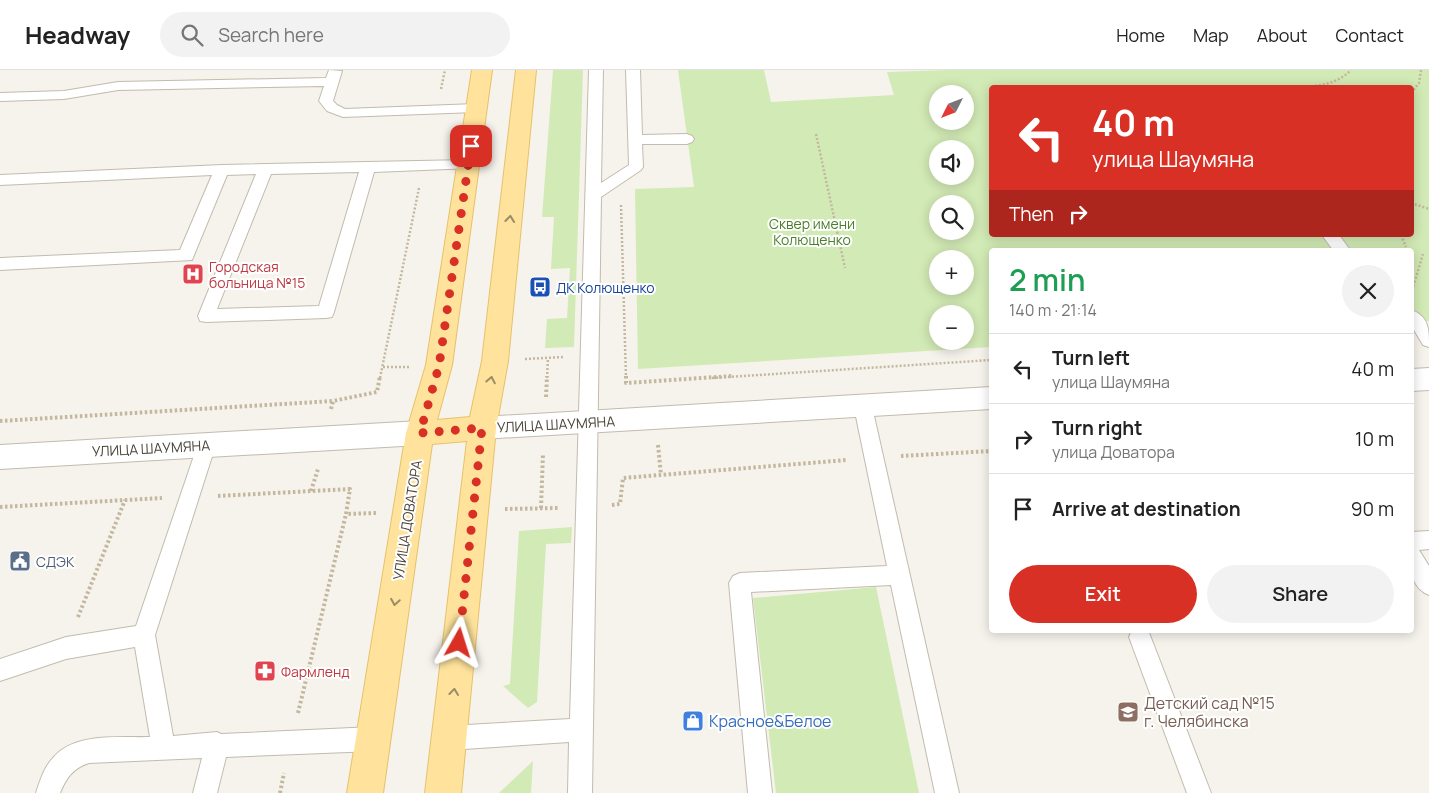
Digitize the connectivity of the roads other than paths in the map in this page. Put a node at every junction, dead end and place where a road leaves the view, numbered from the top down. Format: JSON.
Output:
{"nodes":[{"id":1,"x":482,"y":70,"type":"edge"},
{"id":2,"x":526,"y":70,"type":"edge"},
{"id":3,"x":596,"y":70,"type":"edge"},
{"id":4,"x":633,"y":70,"type":"edge"},
{"id":5,"x":334,"y":76,"type":"edge"},
{"id":6,"x":0,"y":97,"type":"edge"},
{"id":7,"x":476,"y":108,"type":"junction"},
{"id":8,"x":687,"y":139,"type":"dead end"},
{"id":9,"x":635,"y":140,"type":"junction"},
{"id":10,"x":468,"y":165,"type":"junction"},
{"id":11,"x":368,"y":167,"type":"junction"},
{"id":12,"x":266,"y":169,"type":"junction"},
{"id":13,"x":222,"y":170,"type":"junction"},
{"id":14,"x":0,"y":180,"type":"edge"},
{"id":15,"x":593,"y":195,"type":"junction"},
{"id":16,"x":1332,"y":237,"type":"edge"},
{"id":17,"x":1340,"y":248,"type":"edge"},
{"id":18,"x":0,"y":264,"type":"edge"},
{"id":19,"x":1414,"y":318,"type":"edge"},
{"id":20,"x":1429,"y":340,"type":"edge"},
{"id":21,"x":1429,"y":379,"type":"edge"},
{"id":22,"x":1414,"y":380,"type":"edge"},
{"id":23,"x":989,"y":398,"type":"edge"},
{"id":24,"x":863,"y":407,"type":"junction"},
{"id":25,"x":589,"y":422,"type":"junction"},
{"id":26,"x":482,"y":428,"type":"junction"},
{"id":27,"x":420,"y":433,"type":"junction"},
{"id":28,"x":206,"y":444,"type":"junction"},
{"id":29,"x":0,"y":457,"type":"edge"},
{"id":30,"x":1429,"y":540,"type":"edge"},
{"id":31,"x":1414,"y":541,"type":"edge"},
{"id":32,"x":1414,"y":560,"type":"edge"},
{"id":33,"x":900,"y":575,"type":"junction"},
{"id":34,"x":1429,"y":585,"type":"edge"},
{"id":35,"x":144,"y":635,"type":"junction"},
{"id":36,"x":1140,"y":637,"type":"dead end"},
{"id":37,"x":0,"y":670,"type":"edge"},
{"id":38,"x":581,"y":730,"type":"junction"},
{"id":39,"x":374,"y":738,"type":"junction"},
{"id":40,"x":449,"y":738,"type":"junction"},
{"id":41,"x":217,"y":744,"type":"junction"},
{"id":42,"x":163,"y":747,"type":"junction"},
{"id":43,"x":48,"y":793,"type":"edge"},
{"id":44,"x":205,"y":793,"type":"edge"},
{"id":45,"x":365,"y":793,"type":"edge"},
{"id":46,"x":443,"y":793,"type":"edge"},
{"id":47,"x":580,"y":793,"type":"edge"},
{"id":48,"x":760,"y":793,"type":"edge"},
{"id":49,"x":947,"y":793,"type":"edge"},
{"id":50,"x":1199,"y":793,"type":"edge"}],
"edges":[{"from":1,"to":7,"type":"main road","name":"УЛИЦА ДОВАТОРА"},
{"from":26,"to":2,"type":"main road","one_way":true},
{"from":3,"to":15,"type":"lane"},
{"from":4,"to":9,"type":"lane"},
{"from":5,"to":6,"type":"lane"},
{"from":5,"to":7,"type":"lane"},
{"from":7,"to":10,"type":"main road","name":"УЛИЦА ДОВАТОРА"},
{"from":8,"to":9,"type":"lane"},
{"from":9,"to":15,"type":"lane"},
{"from":10,"to":11,"type":"lane"},
{"from":10,"to":27,"type":"main road","name":"УЛИЦА ДОВАТОРА"},
{"from":11,"to":12,"type":"lane"},
{"from":11,"to":12,"type":"lane"},
{"from":12,"to":13,"type":"lane"},
{"from":13,"to":14,"type":"lane"},
{"from":13,"to":18,"type":"lane"},
{"from":15,"to":25,"type":"lane"},
{"from":16,"to":17,"type":"lane"},
{"from":19,"to":20,"type":"lane"},
{"from":21,"to":22,"type":"street"},
{"from":23,"to":24,"type":"street","name":"УЛИЦА ШАУМЯНА"},
{"from":24,"to":25,"type":"street","name":"УЛИЦА ШАУМЯНА"},
{"from":24,"to":33,"type":"lane"},
{"from":25,"to":26,"type":"street","name":"УЛИЦА ШАУМЯНА"},
{"from":25,"to":38,"type":"lane"},
{"from":26,"to":27,"type":"main road","name":"УЛИЦА ШАУМЯНА"},
{"from":40,"to":26,"type":"main road","one_way":true},
{"from":27,"to":28,"type":"street","name":"УЛИЦА ШАУМЯНА"},
{"from":27,"to":39,"type":"main road","name":"УЛИЦА ДОВАТОРА","one_way":true},
{"from":28,"to":29,"type":"street","name":"УЛИЦА ШАУМЯНА"},
{"from":28,"to":35,"type":"lane"},
{"from":30,"to":31,"type":"lane"},
{"from":32,"to":34,"type":"lane"},
{"from":33,"to":48,"type":"lane"},
{"from":33,"to":49,"type":"lane"},
{"from":35,"to":37,"type":"lane"},
{"from":35,"to":42,"type":"lane"},
{"from":36,"to":50,"type":"lane"},
{"from":38,"to":40,"type":"lane"},
{"from":38,"to":47,"type":"lane"},
{"from":39,"to":41,"type":"lane"},
{"from":39,"to":45,"type":"main road","name":"УЛИЦА ДОВАТОРА"},
{"from":40,"to":46,"type":"main road"},
{"from":41,"to":42,"type":"lane"},
{"from":41,"to":44,"type":"lane"},
{"from":42,"to":43,"type":"lane"}]}
